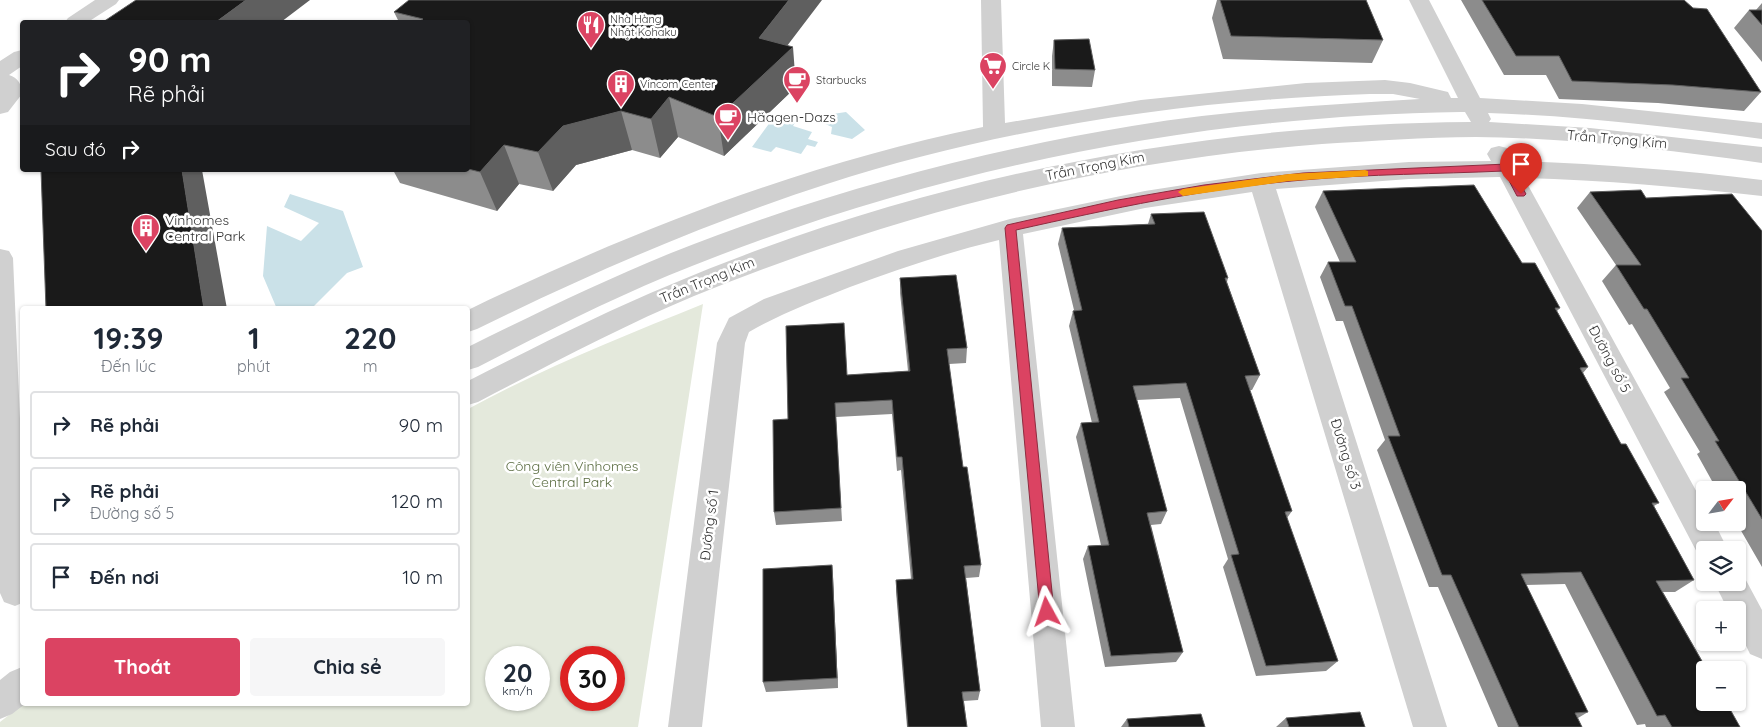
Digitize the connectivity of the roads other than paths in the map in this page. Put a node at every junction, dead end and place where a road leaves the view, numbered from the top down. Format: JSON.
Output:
{"nodes":[{"id":1,"x":109,"y":0,"type":"edge"},
{"id":2,"x":991,"y":0,"type":"edge"},
{"id":3,"x":1419,"y":0,"type":"edge"},
{"id":4,"x":78,"y":20,"type":"edge"},
{"id":5,"x":20,"y":58,"type":"edge"},
{"id":6,"x":0,"y":71,"type":"edge"},
{"id":7,"x":0,"y":79,"type":"edge"},
{"id":8,"x":20,"y":95,"type":"edge"},
{"id":9,"x":1473,"y":105,"type":"junction"},
{"id":10,"x":0,"y":107,"type":"edge"},
{"id":11,"x":1486,"y":130,"type":"junction"},
{"id":12,"x":1762,"y":131,"type":"edge"},
{"id":13,"x":994,"y":132,"type":"junction"},
{"id":14,"x":1762,"y":155,"type":"edge"},
{"id":15,"x":1507,"y":168,"type":"junction"},
{"id":16,"x":1261,"y":181,"type":"junction"},
{"id":17,"x":1762,"y":188,"type":"edge"},
{"id":18,"x":1010,"y":228,"type":"junction"},
{"id":19,"x":0,"y":258,"type":"edge"},
{"id":20,"x":470,"y":321,"type":"edge"},
{"id":21,"x":470,"y":358,"type":"edge"},
{"id":22,"x":470,"y":393,"type":"edge"},
{"id":23,"x":1707,"y":541,"type":"edge"},
{"id":24,"x":1735,"y":591,"type":"edge"},
{"id":25,"x":12,"y":593,"type":"edge"},
{"id":26,"x":1762,"y":643,"type":"edge"},
{"id":27,"x":20,"y":685,"type":"edge"},
{"id":28,"x":20,"y":686,"type":"edge"},
{"id":29,"x":0,"y":692,"type":"edge"},
{"id":30,"x":0,"y":702,"type":"edge"},
{"id":31,"x":685,"y":727,"type":"edge"},
{"id":32,"x":1058,"y":727,"type":"edge"},
{"id":33,"x":1430,"y":727,"type":"edge"}],
"edges":[{"from":1,"to":4,"type":"street"},
{"from":2,"to":13,"type":"street"},
{"from":3,"to":9,"type":"street","name":"Đường số 5"},
{"from":5,"to":6,"type":"street"},
{"from":7,"to":10,"type":"street"},
{"from":8,"to":10,"type":"street"},
{"from":9,"to":11,"type":"street","name":"Đường số 5"},
{"from":9,"to":12,"type":"street","name":"Trần Trọng Kim"},
{"from":9,"to":13,"type":"street","name":"Trần Trọng Kim"},
{"from":9,"to":21,"type":"street","name":"Trần Trọng Kim"},
{"from":11,"to":14,"type":"street","name":"Trần Trọng Kim"},
{"from":11,"to":15,"type":"street","name":"Đường số 5"},
{"from":11,"to":22,"type":"street","name":"Trần Trọng Kim"},
{"from":13,"to":20,"type":"street","name":"Trần Trọng Kim"},
{"from":15,"to":16,"type":"street"},
{"from":15,"to":17,"type":"street"},
{"from":15,"to":23,"type":"street","name":"Đường số 5"},
{"from":16,"to":18,"type":"street"},
{"from":16,"to":33,"type":"street","name":"Đường số 3"},
{"from":18,"to":31,"type":"street","name":"Đường số 1"},
{"from":18,"to":32,"type":"street"},
{"from":19,"to":25,"type":"street"},
{"from":24,"to":26,"type":"street"},
{"from":27,"to":29,"type":"street"},
{"from":28,"to":30,"type":"street"}]}
